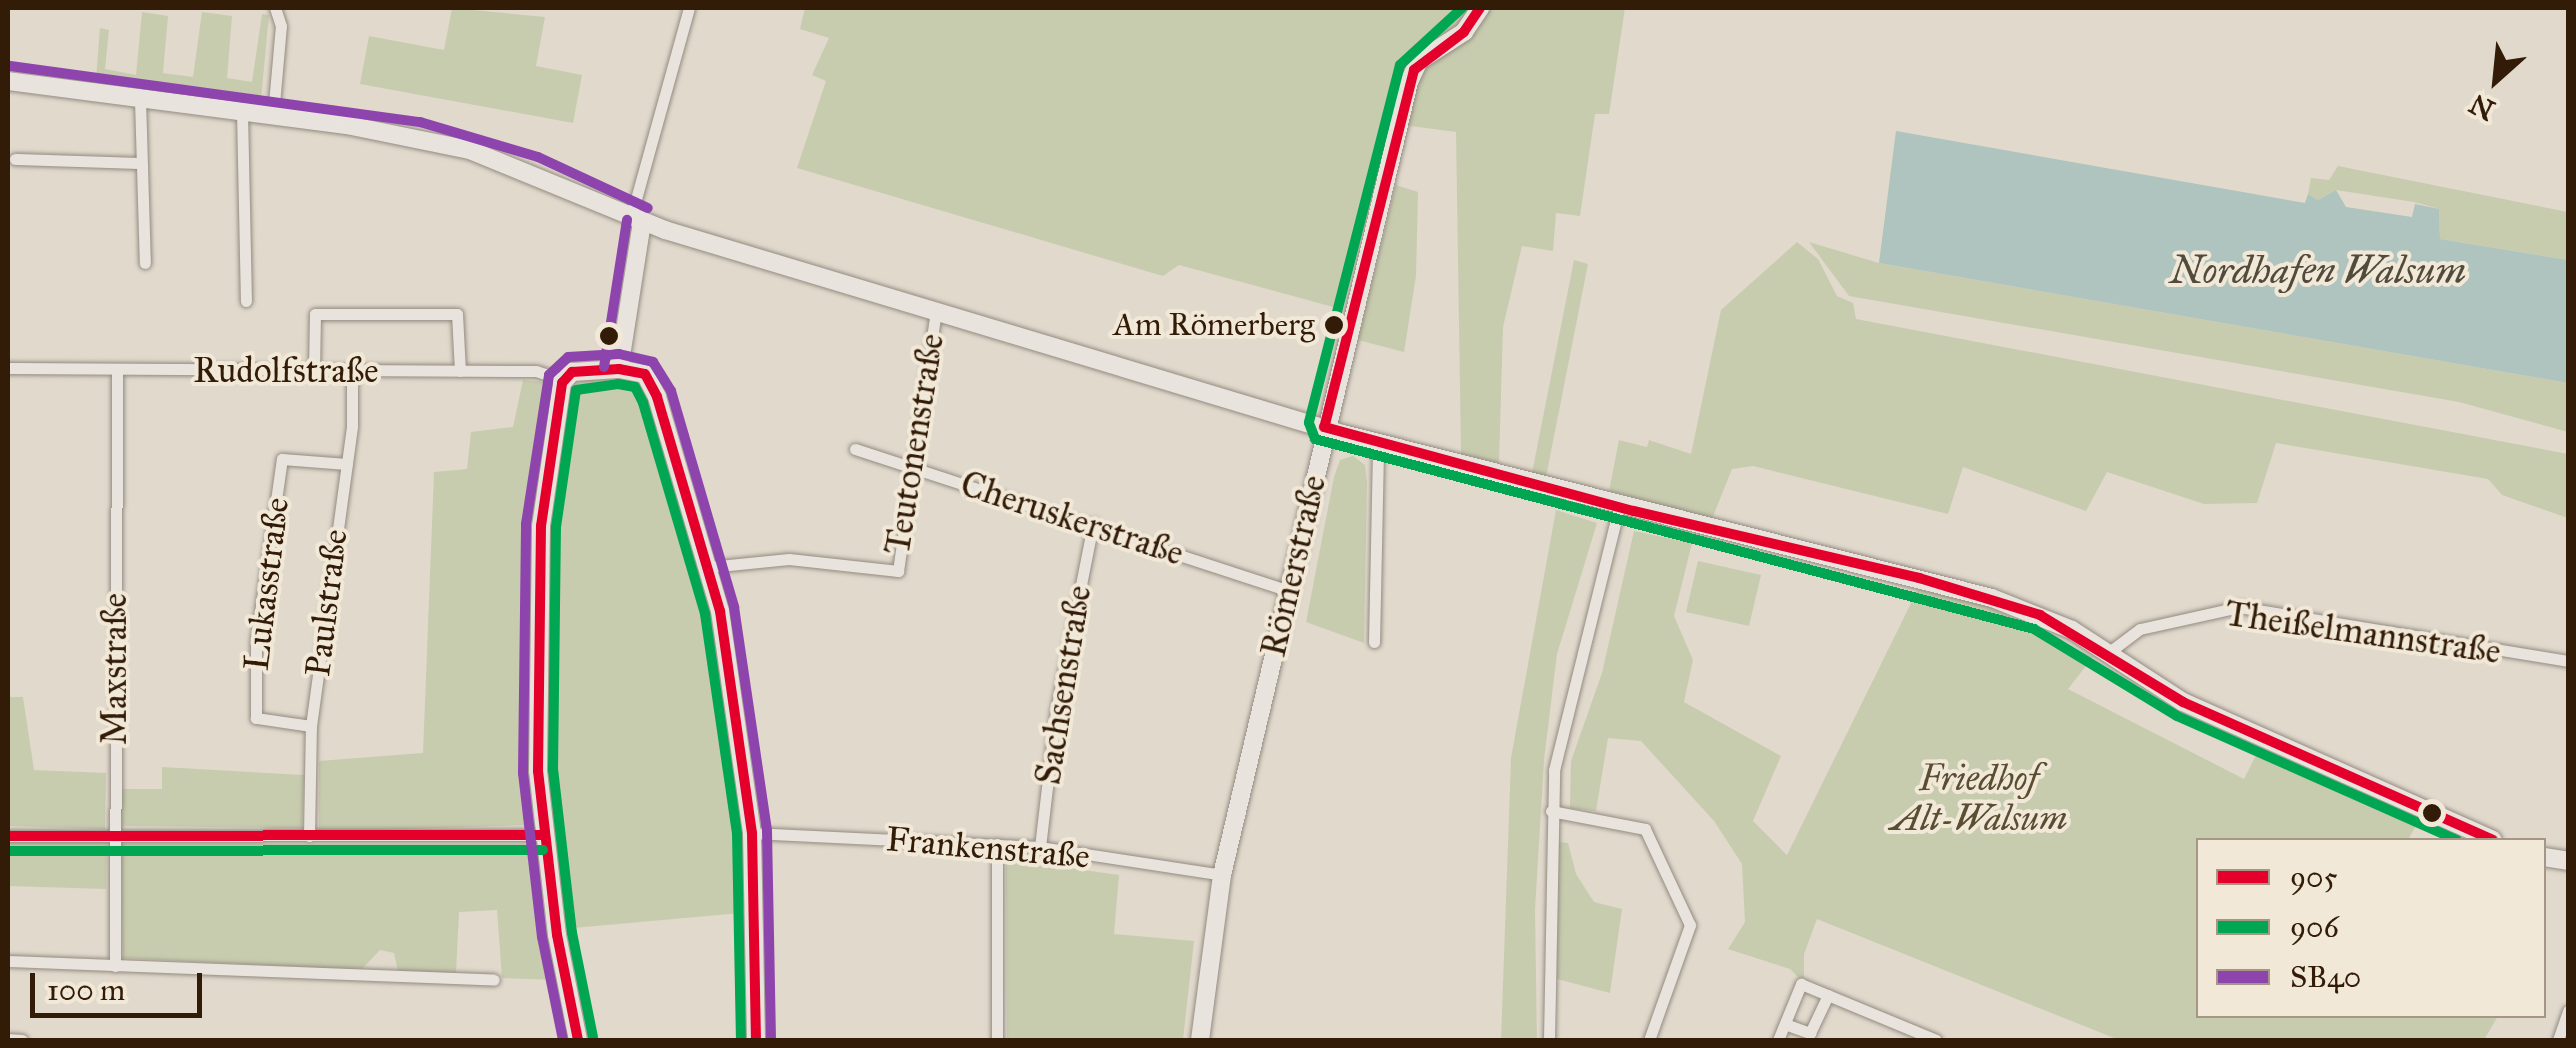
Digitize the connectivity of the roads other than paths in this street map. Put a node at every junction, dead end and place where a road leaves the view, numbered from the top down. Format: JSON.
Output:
{"nodes":[{"id":1,"x":275,"y":8,"type":"edge"},
{"id":2,"x":689,"y":8,"type":"edge"},
{"id":3,"x":1480,"y":8,"type":"edge"},
{"id":4,"x":8,"y":82,"type":"edge"},
{"id":5,"x":140,"y":100,"type":"junction"},
{"id":6,"x":242,"y":112,"type":"junction"},
{"id":7,"x":273,"y":115,"type":"junction"},
{"id":8,"x":15,"y":159,"type":"dead end"},
{"id":9,"x":141,"y":163,"type":"junction"},
{"id":10,"x":637,"y":220,"type":"junction"},
{"id":11,"x":145,"y":263,"type":"dead end"},
{"id":12,"x":246,"y":301,"type":"dead end"},
{"id":13,"x":936,"y":310,"type":"junction"},
{"id":14,"x":8,"y":368,"type":"edge"},
{"id":15,"x":619,"y":369,"type":"junction"},
{"id":16,"x":460,"y":371,"type":"junction"},
{"id":17,"x":117,"y":372,"type":"junction"},
{"id":18,"x":314,"y":372,"type":"junction"},
{"id":19,"x":352,"y":372,"type":"junction"},
{"id":20,"x":564,"y":380,"type":"junction"},
{"id":21,"x":1324,"y":427,"type":"junction"},
{"id":22,"x":1378,"y":444,"type":"junction"},
{"id":23,"x":856,"y":449,"type":"dead end"},
{"id":24,"x":347,"y":464,"type":"junction"},
{"id":25,"x":912,"y":466,"type":"junction"},
{"id":26,"x":1619,"y":508,"type":"junction"},
{"id":27,"x":1094,"y":524,"type":"junction"},
{"id":28,"x":709,"y":567,"type":"junction"},
{"id":29,"x":1289,"y":591,"type":"junction"},
{"id":30,"x":1374,"y":642,"type":"dead end"},
{"id":31,"x":2108,"y":653,"type":"junction"},
{"id":32,"x":2568,"y":661,"type":"edge"},
{"id":33,"x":312,"y":726,"type":"junction"},
{"id":34,"x":1552,"y":811,"type":"junction"},
{"id":35,"x":752,"y":833,"type":"junction"},
{"id":36,"x":543,"y":834,"type":"junction"},
{"id":37,"x":8,"y":836,"type":"edge"},
{"id":38,"x":309,"y":836,"type":"junction"},
{"id":39,"x":114,"y":838,"type":"junction"},
{"id":40,"x":2488,"y":838,"type":"edge"},
{"id":41,"x":997,"y":844,"type":"junction"},
{"id":42,"x":1040,"y":847,"type":"junction"},
{"id":43,"x":1222,"y":875,"type":"junction"},
{"id":44,"x":8,"y":961,"type":"edge"},
{"id":45,"x":115,"y":966,"type":"junction"},
{"id":46,"x":494,"y":980,"type":"dead end"},
{"id":47,"x":1828,"y":995,"type":"junction"},
{"id":48,"x":2568,"y":1011,"type":"edge"},
{"id":49,"x":1785,"y":1024,"type":"junction"},
{"id":50,"x":2563,"y":1034,"type":"edge"},
{"id":51,"x":8,"y":1039,"type":"edge"},
{"id":52,"x":1927,"y":1039,"type":"edge"},
{"id":53,"x":22,"y":1040,"type":"edge"},
{"id":54,"x":578,"y":1040,"type":"edge"},
{"id":55,"x":756,"y":1040,"type":"edge"},
{"id":56,"x":996,"y":1040,"type":"edge"},
{"id":57,"x":1200,"y":1040,"type":"edge"},
{"id":58,"x":1549,"y":1040,"type":"edge"},
{"id":59,"x":1649,"y":1040,"type":"edge"},
{"id":60,"x":1778,"y":1040,"type":"edge"}],
"edges":[{"from":1,"to":7,"type":"street"},
{"from":2,"to":10,"type":"street"},
{"from":3,"to":21,"type":"street","name":"Römerstraße"},
{"from":4,"to":5,"type":"street"},
{"from":5,"to":6,"type":"street"},
{"from":5,"to":9,"type":"street"},
{"from":6,"to":7,"type":"street"},
{"from":6,"to":12,"type":"street"},
{"from":7,"to":10,"type":"street"},
{"from":8,"to":9,"type":"street"},
{"from":9,"to":11,"type":"street"},
{"from":10,"to":13,"type":"street"},
{"from":10,"to":15,"type":"street"},
{"from":13,"to":21,"type":"street"},
{"from":13,"to":25,"type":"street","name":"Teutonenstraße"},
{"from":14,"to":17,"type":"street","name":"Rudolfstraße"},
{"from":15,"to":20,"type":"street"},
{"from":15,"to":28,"type":"street"},
{"from":16,"to":18,"type":"street"},
{"from":16,"to":19,"type":"street","name":"Rudolfstraße"},
{"from":16,"to":20,"type":"street","name":"Rudolfstraße"},
{"from":17,"to":18,"type":"street","name":"Rudolfstraße"},
{"from":17,"to":39,"type":"street","name":"Maxstraße"},
{"from":18,"to":19,"type":"street","name":"Rudolfstraße"},
{"from":19,"to":24,"type":"street","name":"Paulstraße"},
{"from":20,"to":36,"type":"street"},
{"from":21,"to":22,"type":"street"},
{"from":21,"to":29,"type":"street","name":"Römerstraße"},
{"from":22,"to":26,"type":"street"},
{"from":22,"to":30,"type":"street"},
{"from":23,"to":25,"type":"street","name":"Cheruskerstraße"},
{"from":24,"to":33,"type":"street","name":"Paulstraße"},
{"from":24,"to":33,"type":"street","name":"Lukasstraße"},
{"from":25,"to":27,"type":"street","name":"Cheruskerstraße"},
{"from":25,"to":28,"type":"street","name":"Teutonenstraße"},
{"from":26,"to":31,"type":"street"},
{"from":26,"to":34,"type":"street"},
{"from":27,"to":29,"type":"street","name":"Cheruskerstraße"},
{"from":27,"to":42,"type":"street","name":"Sachsenstraße"},
{"from":28,"to":35,"type":"street"},
{"from":29,"to":43,"type":"street","name":"Römerstraße"},
{"from":31,"to":32,"type":"street","name":"Theißelmannstraße"},
{"from":31,"to":40,"type":"street"},
{"from":33,"to":38,"type":"street","name":"Paulstraße"},
{"from":34,"to":58,"type":"street"},
{"from":34,"to":59,"type":"street"},
{"from":35,"to":41,"type":"street","name":"Frankenstraße"},
{"from":35,"to":55,"type":"street"},
{"from":36,"to":38,"type":"street"},
{"from":36,"to":54,"type":"street"},
{"from":37,"to":39,"type":"street"},
{"from":38,"to":39,"type":"street"},
{"from":39,"to":45,"type":"street","name":"Maxstraße"},
{"from":41,"to":42,"type":"street","name":"Frankenstraße"},
{"from":41,"to":56,"type":"street"},
{"from":42,"to":43,"type":"street","name":"Frankenstraße"},
{"from":43,"to":57,"type":"street","name":"Römerstraße"},
{"from":44,"to":45,"type":"street"},
{"from":45,"to":46,"type":"street"},
{"from":47,"to":49,"type":"street"},
{"from":47,"to":49,"type":"street"},
{"from":47,"to":52,"type":"street"},
{"from":48,"to":50,"type":"street"},
{"from":49,"to":60,"type":"street"},
{"from":51,"to":53,"type":"street"}]}
